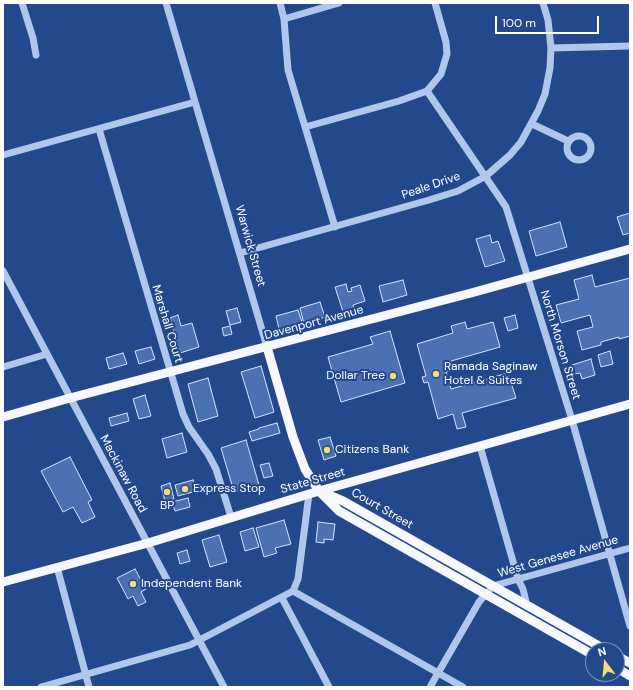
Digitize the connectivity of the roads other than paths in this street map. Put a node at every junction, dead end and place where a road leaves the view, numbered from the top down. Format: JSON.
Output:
{"nodes":[{"id":1,"x":22,"y":3,"type":"edge"},
{"id":2,"x":166,"y":3,"type":"edge"},
{"id":3,"x":280,"y":3,"type":"edge"},
{"id":4,"x":340,"y":3,"type":"edge"},
{"id":5,"x":435,"y":3,"type":"edge"},
{"id":6,"x":543,"y":3,"type":"edge"},
{"id":7,"x":284,"y":19,"type":"junction"},
{"id":8,"x":630,"y":46,"type":"edge"},
{"id":9,"x":552,"y":48,"type":"junction"},
{"id":10,"x":36,"y":55,"type":"dead end"},
{"id":11,"x":427,"y":91,"type":"junction"},
{"id":12,"x":195,"y":102,"type":"junction"},
{"id":13,"x":532,"y":124,"type":"junction"},
{"id":14,"x":305,"y":127,"type":"junction"},
{"id":15,"x":99,"y":129,"type":"junction"},
{"id":16,"x":568,"y":141,"type":"dead end"},
{"id":17,"x":3,"y":155,"type":"edge"},
{"id":18,"x":486,"y":176,"type":"junction"},
{"id":19,"x":335,"y":227,"type":"junction"},
{"id":20,"x":630,"y":249,"type":"edge"},
{"id":21,"x":240,"y":253,"type":"junction"},
{"id":22,"x":3,"y":271,"type":"edge"},
{"id":23,"x":528,"y":278,"type":"junction"},
{"id":24,"x":267,"y":348,"type":"junction"},
{"id":25,"x":47,"y":354,"type":"junction"},
{"id":26,"x":3,"y":367,"type":"edge"},
{"id":27,"x":170,"y":372,"type":"junction"},
{"id":28,"x":70,"y":398,"type":"junction"},
{"id":29,"x":630,"y":404,"type":"edge"},
{"id":30,"x":3,"y":417,"type":"edge"},
{"id":31,"x":572,"y":420,"type":"junction"},
{"id":32,"x":480,"y":446,"type":"junction"},
{"id":33,"x":319,"y":491,"type":"junction"},
{"id":34,"x":309,"y":494,"type":"junction"},
{"id":35,"x":231,"y":518,"type":"junction"},
{"id":36,"x":148,"y":543,"type":"junction"},
{"id":37,"x":630,"y":548,"type":"edge"},
{"id":38,"x":609,"y":554,"type":"junction"},
{"id":39,"x":57,"y":567,"type":"junction"},
{"id":40,"x":518,"y":579,"type":"junction"},
{"id":41,"x":3,"y":582,"type":"edge"},
{"id":42,"x":493,"y":586,"type":"junction"},
{"id":43,"x":293,"y":591,"type":"junction"},
{"id":44,"x":486,"y":594,"type":"junction"},
{"id":45,"x":282,"y":598,"type":"junction"},
{"id":46,"x":527,"y":606,"type":"junction"},
{"id":47,"x":630,"y":626,"type":"edge"},
{"id":48,"x":200,"y":641,"type":"junction"},
{"id":49,"x":592,"y":642,"type":"edge"},
{"id":50,"x":585,"y":650,"type":"edge"},
{"id":51,"x":438,"y":673,"type":"junction"},
{"id":52,"x":85,"y":674,"type":"junction"},
{"id":53,"x":41,"y":687,"type":"edge"},
{"id":54,"x":89,"y":687,"type":"edge"},
{"id":55,"x":224,"y":687,"type":"edge"},
{"id":56,"x":329,"y":687,"type":"edge"},
{"id":57,"x":430,"y":687,"type":"edge"},
{"id":58,"x":463,"y":687,"type":"edge"}],
"edges":[{"from":1,"to":10,"type":"street"},
{"from":2,"to":12,"type":"street","name":"Warwick Street"},
{"from":3,"to":7,"type":"street"},
{"from":4,"to":7,"type":"street"},
{"from":5,"to":11,"type":"street"},
{"from":6,"to":9,"type":"street","name":"Peale Drive"},
{"from":7,"to":14,"type":"street"},
{"from":8,"to":9,"type":"street"},
{"from":9,"to":13,"type":"street","name":"Peale Drive"},
{"from":11,"to":14,"type":"street"},
{"from":11,"to":18,"type":"street","name":"North Morson Street"},
{"from":12,"to":15,"type":"street"},
{"from":12,"to":21,"type":"street","name":"Warwick Street"},
{"from":13,"to":16,"type":"street"},
{"from":13,"to":18,"type":"street","name":"Peale Drive"},
{"from":14,"to":19,"type":"street"},
{"from":15,"to":17,"type":"street"},
{"from":15,"to":27,"type":"street","name":"Marshall Court"},
{"from":18,"to":19,"type":"street","name":"Peale Drive"},
{"from":18,"to":23,"type":"street","name":"North Morson Street"},
{"from":19,"to":21,"type":"street","name":"Peale Drive"},
{"from":20,"to":23,"type":"main road","name":"Davenport Avenue"},
{"from":21,"to":24,"type":"street","name":"Warwick Street"},
{"from":22,"to":25,"type":"street","name":"Mackinaw Road"},
{"from":23,"to":24,"type":"main road","name":"Davenport Avenue"},
{"from":23,"to":31,"type":"street","name":"North Morson Street"},
{"from":24,"to":27,"type":"main road","name":"Davenport Avenue"},
{"from":24,"to":33,"type":"main road","name":"Warwick Street"},
{"from":25,"to":26,"type":"street"},
{"from":25,"to":28,"type":"street","name":"Mackinaw Road"},
{"from":27,"to":28,"type":"main road","name":"Davenport Avenue"},
{"from":27,"to":35,"type":"street","name":"Marshall Court"},
{"from":28,"to":30,"type":"main road","name":"Davenport Avenue"},
{"from":28,"to":36,"type":"street","name":"Mackinaw Road"},
{"from":29,"to":31,"type":"main road","name":"State Street"},
{"from":31,"to":32,"type":"main road","name":"State Street"},
{"from":31,"to":38,"type":"street","name":"North Morson Street"},
{"from":32,"to":33,"type":"main road","name":"State Street"},
{"from":32,"to":40,"type":"street"},
{"from":33,"to":34,"type":"main road","name":"State Street"},
{"from":33,"to":42,"type":"main road","name":"Court Street"},
{"from":33,"to":44,"type":"main road","name":"Court Street"},
{"from":34,"to":35,"type":"main road","name":"State Street"},
{"from":34,"to":43,"type":"street"},
{"from":35,"to":36,"type":"main road","name":"State Street"},
{"from":36,"to":39,"type":"main road","name":"State Street"},
{"from":36,"to":48,"type":"street","name":"Mackinaw Road"},
{"from":37,"to":38,"type":"street","name":"West Genesee Avenue"},
{"from":38,"to":40,"type":"street","name":"West Genesee Avenue"},
{"from":38,"to":47,"type":"street","name":"North Morson Street"},
{"from":39,"to":41,"type":"main road","name":"State Street"},
{"from":39,"to":52,"type":"street"},
{"from":40,"to":42,"type":"street","name":"West Genesee Avenue"},
{"from":40,"to":46,"type":"street"},
{"from":42,"to":44,"type":"street"},
{"from":42,"to":46,"type":"main road","name":"Court Street"},
{"from":43,"to":45,"type":"street"},
{"from":43,"to":51,"type":"street"},
{"from":44,"to":50,"type":"main road","name":"Court Street"},
{"from":44,"to":51,"type":"street"},
{"from":45,"to":48,"type":"street"},
{"from":45,"to":56,"type":"street"},
{"from":46,"to":49,"type":"main road","name":"Court Street"},
{"from":48,"to":52,"type":"street"},
{"from":48,"to":55,"type":"street","name":"Mackinaw Road"},
{"from":51,"to":57,"type":"street"},
{"from":51,"to":58,"type":"street"},
{"from":52,"to":53,"type":"street"},
{"from":52,"to":54,"type":"street"}]}
